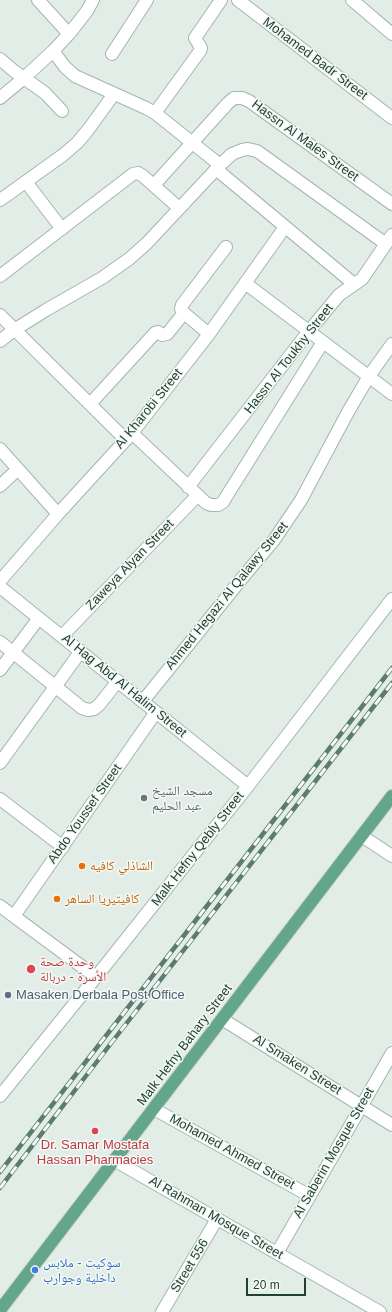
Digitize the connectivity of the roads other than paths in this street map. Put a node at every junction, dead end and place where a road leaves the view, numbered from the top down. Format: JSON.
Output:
{"nodes":[{"id":1,"x":38,"y":0,"type":"edge"},
{"id":2,"x":93,"y":0,"type":"edge"},
{"id":3,"x":147,"y":0,"type":"edge"},
{"id":4,"x":221,"y":0,"type":"edge"},
{"id":5,"x":238,"y":0,"type":"edge"},
{"id":6,"x":352,"y":0,"type":"edge"},
{"id":7,"x":69,"y":34,"type":"junction"},
{"id":8,"x":392,"y":34,"type":"edge"},
{"id":9,"x":53,"y":51,"type":"junction"},
{"id":10,"x":112,"y":54,"type":"dead end"},
{"id":11,"x":0,"y":59,"type":"edge"},
{"id":12,"x":24,"y":78,"type":"junction"},
{"id":13,"x":114,"y":94,"type":"junction"},
{"id":14,"x":0,"y":98,"type":"edge"},
{"id":15,"x":62,"y":111,"type":"dead end"},
{"id":16,"x":155,"y":114,"type":"junction"},
{"id":17,"x":392,"y":118,"type":"edge"},
{"id":18,"x":192,"y":144,"type":"junction"},
{"id":19,"x":218,"y":167,"type":"junction"},
{"id":20,"x":26,"y":182,"type":"junction"},
{"id":21,"x":154,"y":186,"type":"junction"},
{"id":22,"x":0,"y":200,"type":"edge"},
{"id":23,"x":392,"y":204,"type":"edge"},
{"id":24,"x":180,"y":208,"type":"junction"},
{"id":25,"x":285,"y":226,"type":"junction"},
{"id":26,"x":62,"y":229,"type":"junction"},
{"id":27,"x":389,"y":239,"type":"edge"},
{"id":28,"x":226,"y":247,"type":"dead end"},
{"id":29,"x":0,"y":276,"type":"edge"},
{"id":30,"x":245,"y":283,"type":"junction"},
{"id":31,"x":354,"y":284,"type":"junction"},
{"id":32,"x":184,"y":313,"type":"junction"},
{"id":33,"x":0,"y":315,"type":"edge"},
{"id":34,"x":14,"y":330,"type":"junction"},
{"id":35,"x":309,"y":331,"type":"junction"},
{"id":36,"x":209,"y":334,"type":"junction"},
{"id":37,"x":0,"y":341,"type":"edge"},
{"id":38,"x":323,"y":342,"type":"junction"},
{"id":39,"x":392,"y":344,"type":"edge"},
{"id":40,"x":369,"y":376,"type":"junction"},
{"id":41,"x":392,"y":394,"type":"edge"},
{"id":42,"x":90,"y":404,"type":"junction"},
{"id":43,"x":129,"y":436,"type":"junction"},
{"id":44,"x":0,"y":449,"type":"edge"},
{"id":45,"x":18,"y":469,"type":"junction"},
{"id":46,"x":0,"y":486,"type":"edge"},
{"id":47,"x":188,"y":487,"type":"junction"},
{"id":48,"x":198,"y":495,"type":"junction"},
{"id":49,"x":58,"y":514,"type":"junction"},
{"id":50,"x":0,"y":581,"type":"edge"},
{"id":51,"x":0,"y":587,"type":"edge"},
{"id":52,"x":392,"y":599,"type":"edge"},
{"id":53,"x":39,"y":618,"type":"junction"},
{"id":54,"x":62,"y":636,"type":"junction"},
{"id":55,"x":0,"y":642,"type":"edge"},
{"id":56,"x":81,"y":651,"type":"junction"},
{"id":57,"x":13,"y":652,"type":"junction"},
{"id":58,"x":0,"y":670,"type":"edge"},
{"id":59,"x":118,"y":681,"type":"junction"},
{"id":60,"x":54,"y":686,"type":"junction"},
{"id":61,"x":143,"y":701,"type":"junction"},
{"id":62,"x":156,"y":712,"type":"junction"},
{"id":63,"x":0,"y":763,"type":"edge"},
{"id":64,"x":248,"y":786,"type":"junction"},
{"id":65,"x":392,"y":796,"type":"edge"},
{"id":66,"x":0,"y":799,"type":"edge"},
{"id":67,"x":362,"y":836,"type":"junction"},
{"id":68,"x":63,"y":847,"type":"junction"},
{"id":69,"x":392,"y":856,"type":"edge"},
{"id":70,"x":0,"y":906,"type":"edge"},
{"id":71,"x":14,"y":916,"type":"junction"},
{"id":72,"x":96,"y":977,"type":"junction"},
{"id":73,"x":222,"y":1019,"type":"junction"},
{"id":74,"x":392,"y":1054,"type":"edge"},
{"id":75,"x":0,"y":1096,"type":"edge"},
{"id":76,"x":362,"y":1106,"type":"junction"},
{"id":77,"x":154,"y":1109,"type":"junction"},
{"id":78,"x":392,"y":1124,"type":"edge"},
{"id":79,"x":114,"y":1160,"type":"junction"},
{"id":80,"x":310,"y":1196,"type":"junction"},
{"id":81,"x":217,"y":1219,"type":"junction"},
{"id":82,"x":276,"y":1253,"type":"junction"},
{"id":83,"x":0,"y":1310,"type":"edge"},
{"id":84,"x":162,"y":1312,"type":"edge"},
{"id":85,"x":380,"y":1312,"type":"edge"}],
"edges":[{"from":1,"to":7,"type":"street"},
{"from":2,"to":7,"type":"street"},
{"from":3,"to":10,"type":"street"},
{"from":4,"to":16,"type":"street"},
{"from":5,"to":17,"type":"street","name":"Mohamed Badr Street"},
{"from":6,"to":8,"type":"street"},
{"from":7,"to":9,"type":"street"},
{"from":9,"to":12,"type":"street"},
{"from":9,"to":13,"type":"street"},
{"from":11,"to":12,"type":"street"},
{"from":12,"to":14,"type":"street"},
{"from":12,"to":15,"type":"street"},
{"from":13,"to":16,"type":"street"},
{"from":13,"to":20,"type":"street"},
{"from":16,"to":18,"type":"street"},
{"from":18,"to":19,"type":"street"},
{"from":18,"to":21,"type":"street","name":"Hassn Al Males Street"},
{"from":18,"to":23,"type":"street","name":"Hassn Al Males Street"},
{"from":19,"to":24,"type":"street"},
{"from":19,"to":25,"type":"street"},
{"from":19,"to":27,"type":"street"},
{"from":20,"to":22,"type":"street"},
{"from":20,"to":26,"type":"street"},
{"from":21,"to":24,"type":"street"},
{"from":21,"to":26,"type":"street"},
{"from":24,"to":34,"type":"street"},
{"from":25,"to":30,"type":"street","name":"Al Kharobi Street"},
{"from":25,"to":31,"type":"street"},
{"from":26,"to":29,"type":"street"},
{"from":27,"to":31,"type":"street","name":"Hassn Al Toukhy Street"},
{"from":28,"to":32,"type":"street"},
{"from":30,"to":35,"type":"street"},
{"from":30,"to":36,"type":"street","name":"Al Kharobi Street"},
{"from":31,"to":35,"type":"street","name":"Hassn Al Toukhy Street"},
{"from":32,"to":36,"type":"street"},
{"from":32,"to":42,"type":"street"},
{"from":33,"to":34,"type":"street"},
{"from":34,"to":37,"type":"street"},
{"from":34,"to":42,"type":"street"},
{"from":35,"to":38,"type":"street"},
{"from":35,"to":47,"type":"street","name":"Hassn Al Toukhy Street"},
{"from":36,"to":43,"type":"street","name":"Al Kharobi Street"},
{"from":38,"to":40,"type":"street"},
{"from":38,"to":48,"type":"street"},
{"from":39,"to":40,"type":"street","name":"Ahmed Hegazi Al Qalawy Street"},
{"from":40,"to":41,"type":"street"},
{"from":40,"to":61,"type":"street","name":"Ahmed Hegazi Al Qalawy Street"},
{"from":42,"to":43,"type":"street"},
{"from":43,"to":47,"type":"street"},
{"from":43,"to":49,"type":"street","name":"Al Kharobi Street"},
{"from":44,"to":45,"type":"street"},
{"from":45,"to":46,"type":"street"},
{"from":45,"to":49,"type":"street"},
{"from":47,"to":48,"type":"street"},
{"from":48,"to":54,"type":"street","name":"Zaweya Alyan Street"},
{"from":49,"to":50,"type":"street","name":"Al Kharobi Street"},
{"from":51,"to":53,"type":"street","name":"Al Hag Abd Al Halim Street"},
{"from":52,"to":64,"type":"street","name":"Malk Hefny Qebly Street"},
{"from":53,"to":54,"type":"street","name":"Al Hag Abd Al Halim Street"},
{"from":53,"to":57,"type":"street"},
{"from":54,"to":56,"type":"street","name":"Al Hag Abd Al Halim Street"},
{"from":55,"to":57,"type":"street"},
{"from":56,"to":59,"type":"street","name":"Al Hag Abd Al Halim Street"},
{"from":56,"to":60,"type":"street"},
{"from":57,"to":58,"type":"street"},
{"from":57,"to":60,"type":"street"},
{"from":59,"to":60,"type":"street"},
{"from":59,"to":61,"type":"street","name":"Al Hag Abd Al Halim Street"},
{"from":60,"to":63,"type":"street"},
{"from":61,"to":62,"type":"street","name":"Al Hag Abd Al Halim Street"},
{"from":62,"to":64,"type":"street","name":"Al Hag Abd Al Halim Street"},
{"from":62,"to":68,"type":"street","name":"Abdo Youssef Street"},
{"from":64,"to":72,"type":"street","name":"Malk Hefny Qebly Street"},
{"from":65,"to":67,"type":"main road","name":"Malk Hefny Bahary Street"},
{"from":66,"to":68,"type":"street"},
{"from":67,"to":69,"type":"street"},
{"from":67,"to":73,"type":"main road","name":"Malk Hefny Bahary Street"},
{"from":68,"to":71,"type":"street","name":"Abdo Youssef Street"},
{"from":70,"to":71,"type":"street"},
{"from":71,"to":72,"type":"street"},
{"from":72,"to":75,"type":"street","name":"Malk Hefny Qebly Street"},
{"from":73,"to":76,"type":"street","name":"Al Smaken Street"},
{"from":73,"to":77,"type":"main road","name":"Malk Hefny Bahary Street"},
{"from":74,"to":76,"type":"street","name":"Al Saberin Mosque Street"},
{"from":76,"to":78,"type":"street","name":"Al Smaken Street"},
{"from":76,"to":80,"type":"street","name":"Al Saberin Mosque Street"},
{"from":77,"to":79,"type":"main road","name":"Malk Hefny Bahary Street"},
{"from":77,"to":80,"type":"street","name":"Mohamed Ahmed Street"},
{"from":79,"to":81,"type":"street","name":"Al Rahman Mosque Street"},
{"from":79,"to":83,"type":"main road","name":"Malk Hefny Bahary Street"},
{"from":80,"to":82,"type":"street","name":"Al Saberin Mosque Street"},
{"from":81,"to":82,"type":"street","name":"Al Rahman Mosque Street"},
{"from":81,"to":84,"type":"street","name":"Street 556"},
{"from":82,"to":85,"type":"street","name":"Al Rahman Mosque Street"}]}
